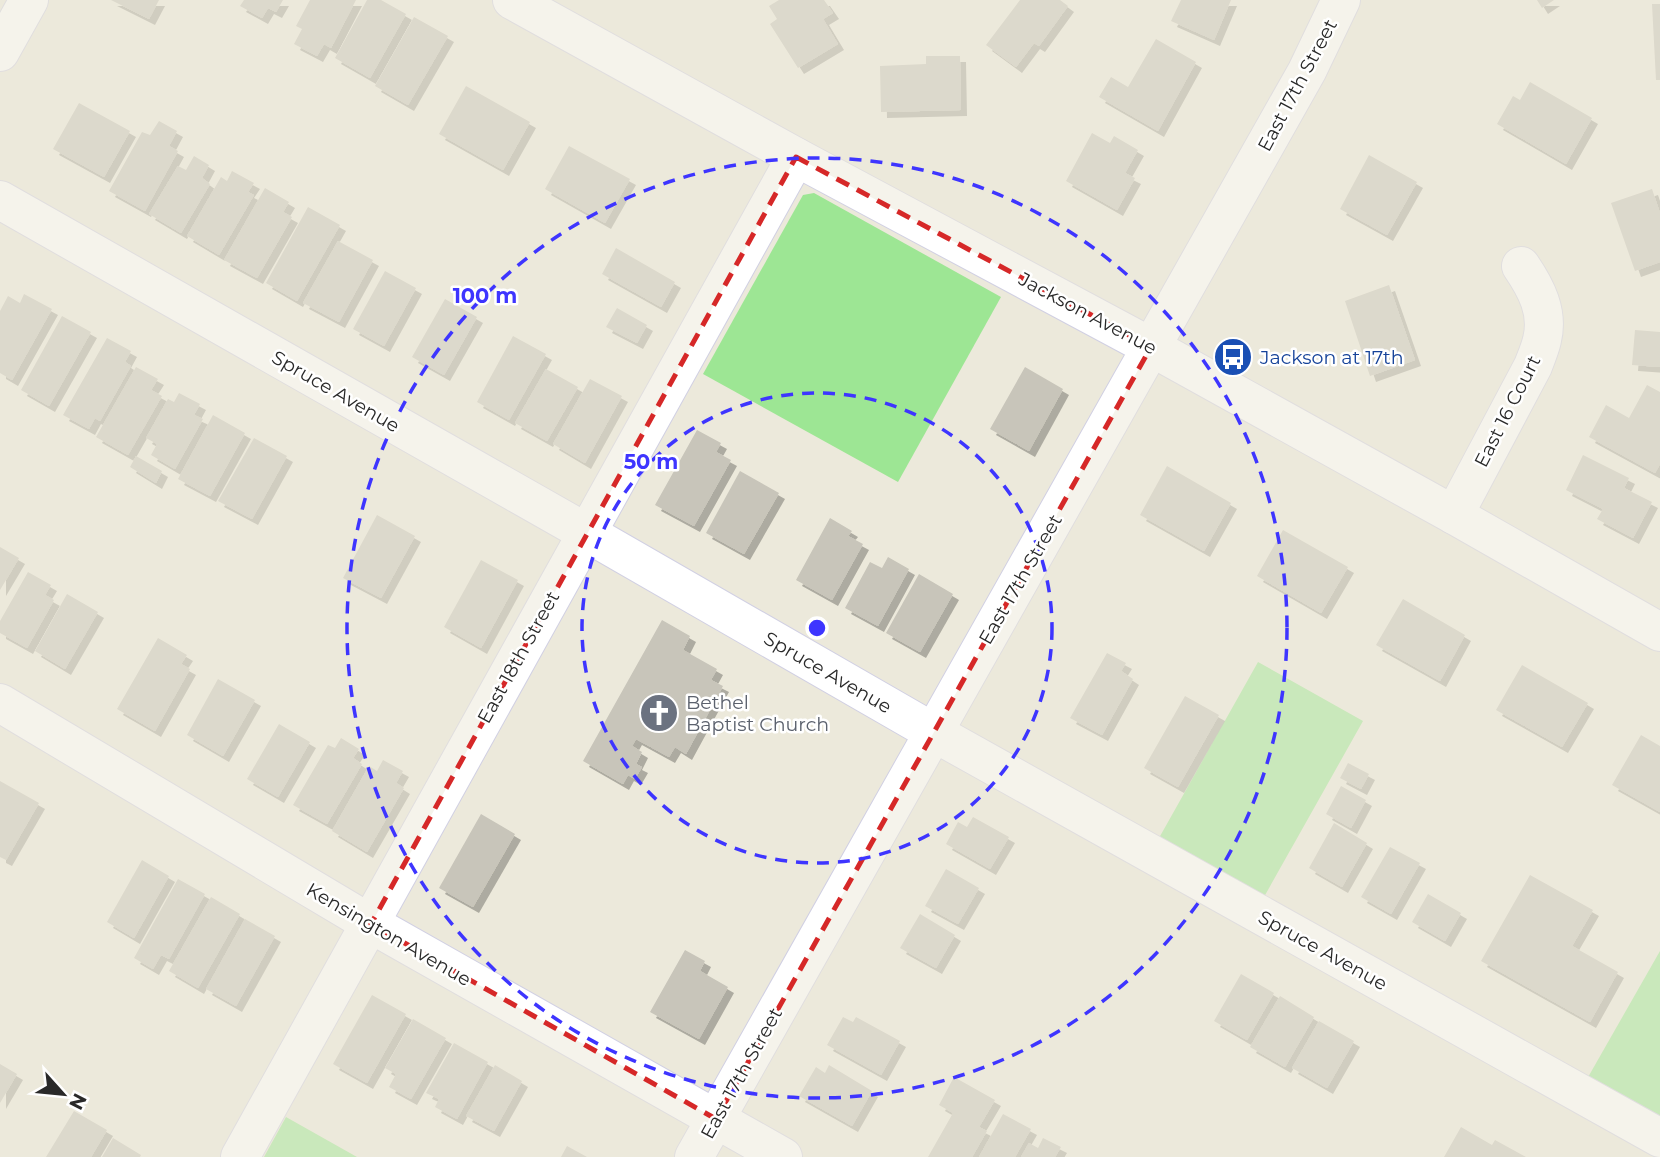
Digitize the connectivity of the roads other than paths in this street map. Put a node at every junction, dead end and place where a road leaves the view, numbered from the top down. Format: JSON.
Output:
{"nodes":[{"id":1,"x":29,"y":0,"type":"edge"},
{"id":2,"x":512,"y":0,"type":"edge"},
{"id":3,"x":1341,"y":0,"type":"edge"},
{"id":4,"x":0,"y":52,"type":"edge"},
{"id":5,"x":796,"y":157,"type":"junction"},
{"id":6,"x":0,"y":200,"type":"edge"},
{"id":7,"x":1521,"y":266,"type":"dead end"},
{"id":8,"x":1151,"y":347,"type":"junction"},
{"id":9,"x":1454,"y":515,"type":"junction"},
{"id":10,"x":587,"y":533,"type":"junction"},
{"id":11,"x":1660,"y":632,"type":"edge"},
{"id":12,"x":0,"y":703,"type":"edge"},
{"id":13,"x":933,"y":732,"type":"junction"},
{"id":14,"x":371,"y":924,"type":"junction"},
{"id":15,"x":716,"y":1119,"type":"junction"},
{"id":16,"x":1660,"y":1138,"type":"edge"},
{"id":17,"x":240,"y":1157,"type":"edge"},
{"id":18,"x":694,"y":1157,"type":"edge"},
{"id":19,"x":783,"y":1157,"type":"edge"}],
"edges":[{"from":1,"to":4,"type":"street"},
{"from":2,"to":5,"type":"street","name":"Jackson Avenue"},
{"from":3,"to":8,"type":"street","name":"East 17th Street"},
{"from":5,"to":8,"type":"street","name":"Jackson Avenue"},
{"from":5,"to":10,"type":"street","name":"East 18th Street"},
{"from":6,"to":10,"type":"street","name":"Spruce Avenue"},
{"from":7,"to":9,"type":"street","name":"East 16 Court"},
{"from":8,"to":9,"type":"street","name":"Jackson Avenue"},
{"from":8,"to":13,"type":"street","name":"East 17th Street"},
{"from":9,"to":11,"type":"street","name":"Jackson Avenue"},
{"from":10,"to":13,"type":"street","name":"Spruce Avenue"},
{"from":10,"to":14,"type":"street","name":"East 18th Street"},
{"from":12,"to":14,"type":"street","name":"Kensington Avenue"},
{"from":13,"to":15,"type":"street","name":"East 17th Street"},
{"from":13,"to":16,"type":"street","name":"Spruce Avenue"},
{"from":14,"to":15,"type":"street","name":"Kensington Avenue"},
{"from":14,"to":17,"type":"street","name":"East 18th Street"},
{"from":15,"to":18,"type":"street","name":"East 17th Street"},
{"from":15,"to":19,"type":"street","name":"Kensington Avenue"}]}
